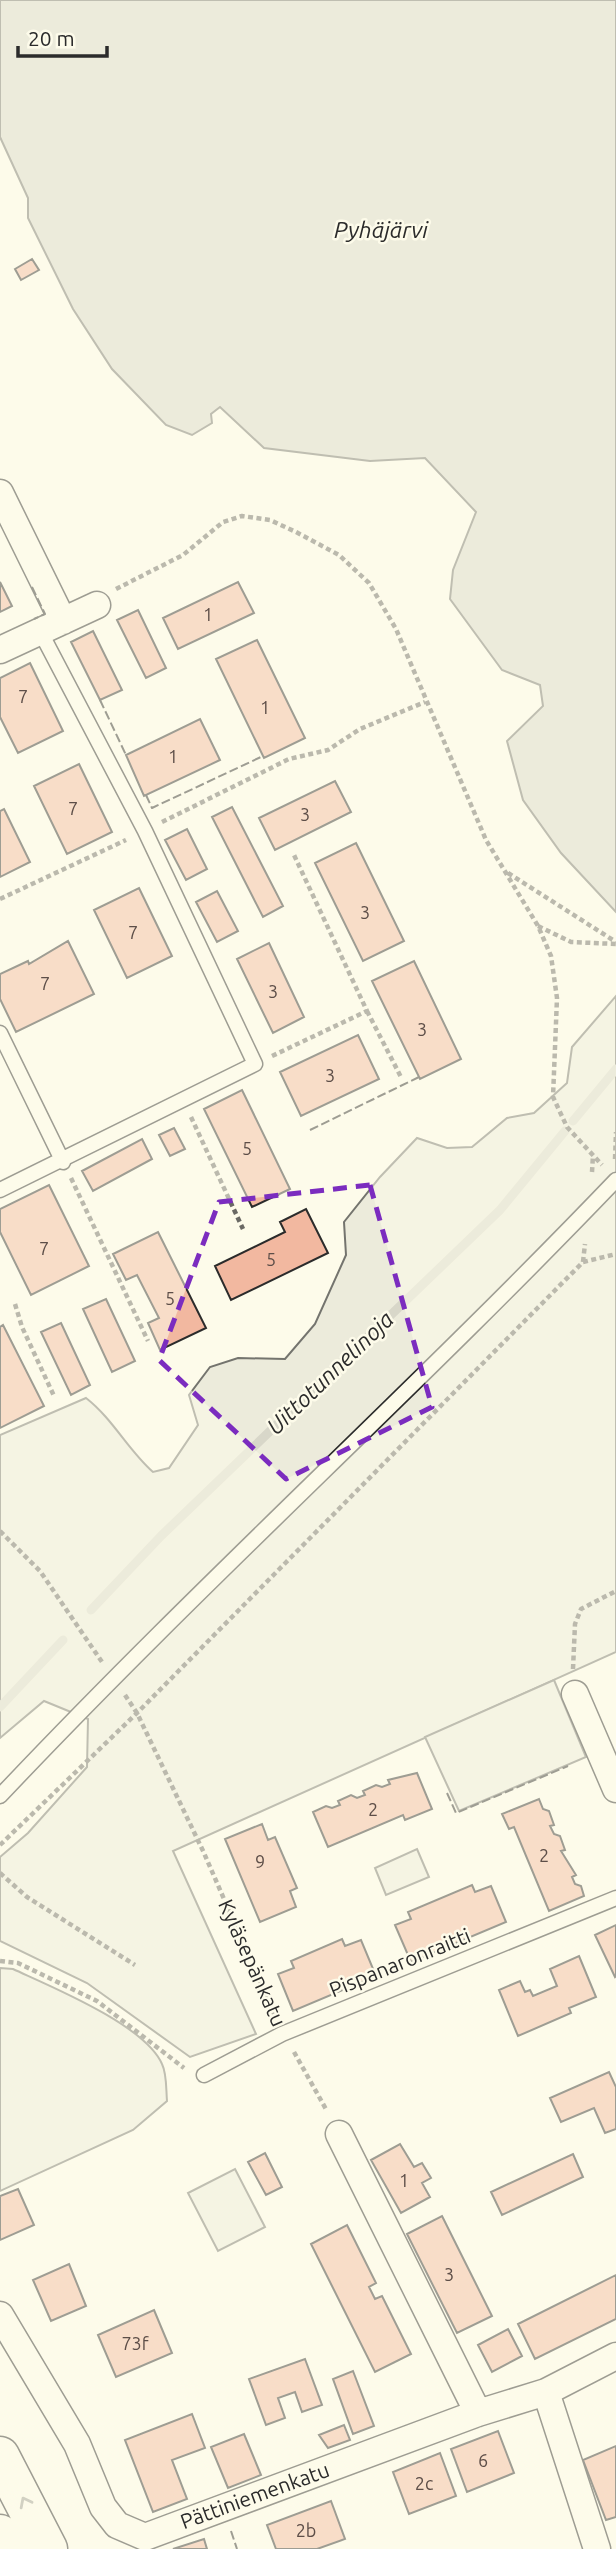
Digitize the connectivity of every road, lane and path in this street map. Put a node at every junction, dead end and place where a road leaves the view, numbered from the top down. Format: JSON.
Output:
{"nodes":[{"id":1,"x":0,"y":493,"type":"edge"},
{"id":2,"x":97,"y":605,"type":"joint"},
{"id":3,"x":52,"y":626,"type":"junction"},
{"id":4,"x":0,"y":650,"type":"edge"},
{"id":5,"x":425,"y":702,"type":"junction"},
{"id":6,"x":254,"y":776,"type":"dead end"},
{"id":7,"x":294,"y":855,"type":"dead end"},
{"id":8,"x":505,"y":870,"type":"junction"},
{"id":9,"x":538,"y":926,"type":"junction"},
{"id":10,"x":616,"y":943,"type":"edge"},
{"id":11,"x":367,"y":1011,"type":"junction"},
{"id":12,"x":0,"y":1034,"type":"edge"},
{"id":13,"x":256,"y":1064,"type":"junction"},
{"id":14,"x":402,"y":1079,"type":"dead end"},
{"id":15,"x":183,"y":1101,"type":"junction"},
{"id":16,"x":593,"y":1155,"type":"junction"},
{"id":17,"x":63,"y":1162,"type":"junction"},
{"id":18,"x":616,"y":1180,"type":"edge"},
{"id":19,"x":0,"y":1190,"type":"edge"},
{"id":20,"x":589,"y":1208,"type":"junction"},
{"id":21,"x":243,"y":1228,"type":"dead end"},
{"id":22,"x":616,"y":1254,"type":"edge"},
{"id":23,"x":583,"y":1262,"type":"junction"},
{"id":24,"x":15,"y":1304,"type":"dead end"},
{"id":25,"x":148,"y":1341,"type":"dead end"},
{"id":26,"x":54,"y":1396,"type":"dead end"},
{"id":27,"x":0,"y":1531,"type":"edge"},
{"id":28,"x":616,"y":1591,"type":"edge"},
{"id":29,"x":113,"y":1677,"type":"junction"},
{"id":30,"x":575,"y":1694,"type":"joint"},
{"id":31,"x":137,"y":1713,"type":"junction"},
{"id":32,"x":616,"y":1789,"type":"edge"},
{"id":33,"x":0,"y":1796,"type":"edge"},
{"id":34,"x":0,"y":1845,"type":"edge"},
{"id":35,"x":0,"y":1873,"type":"edge"},
{"id":36,"x":616,"y":1898,"type":"edge"},
{"id":37,"x":0,"y":1961,"type":"edge"},
{"id":38,"x":135,"y":1965,"type":"dead end"},
{"id":39,"x":282,"y":2034,"type":"junction"},
{"id":40,"x":204,"y":2075,"type":"joint"},
{"id":41,"x":339,"y":2134,"type":"joint"},
{"id":42,"x":0,"y":2315,"type":"edge"},
{"id":43,"x":616,"y":2356,"type":"edge"},
{"id":44,"x":546,"y":2392,"type":"junction"},
{"id":45,"x":478,"y":2413,"type":"junction"},
{"id":46,"x":0,"y":2456,"type":"edge"},
{"id":47,"x":0,"y":2534,"type":"edge"},
{"id":48,"x":8,"y":2549,"type":"edge"},
{"id":49,"x":48,"y":2549,"type":"edge"},
{"id":50,"x":597,"y":2549,"type":"edge"}],
"edges":[{"from":1,"to":3,"type":"street"},
{"from":2,"to":3,"type":"street"},
{"from":2,"to":5,"type":"path"},
{"from":3,"to":4,"type":"street"},
{"from":3,"to":13,"type":"lane"},
{"from":5,"to":6,"type":"path"},
{"from":5,"to":8,"type":"path"},
{"from":7,"to":11,"type":"path"},
{"from":8,"to":9,"type":"path"},
{"from":8,"to":10,"type":"path"},
{"from":9,"to":10,"type":"path"},
{"from":9,"to":16,"type":"path"},
{"from":11,"to":13,"type":"path"},
{"from":11,"to":14,"type":"path"},
{"from":12,"to":17,"type":"lane"},
{"from":13,"to":15,"type":"lane"},
{"from":15,"to":17,"type":"lane"},
{"from":15,"to":21,"type":"path"},
{"from":16,"to":18,"type":"path"},
{"from":16,"to":20,"type":"path"},
{"from":17,"to":19,"type":"lane"},
{"from":17,"to":25,"type":"path"},
{"from":18,"to":20,"type":"lane"},
{"from":20,"to":23,"type":"path"},
{"from":20,"to":29,"type":"lane"},
{"from":22,"to":23,"type":"path"},
{"from":23,"to":31,"type":"path"},
{"from":24,"to":26,"type":"path"},
{"from":27,"to":29,"type":"path","name":"Kyläsepänkatu"},
{"from":28,"to":30,"type":"path"},
{"from":29,"to":31,"type":"path","name":"Kyläsepänkatu"},
{"from":29,"to":33,"type":"lane"},
{"from":30,"to":32,"type":"street"},
{"from":31,"to":34,"type":"path"},
{"from":31,"to":39,"type":"path","name":"Kyläsepänkatu"},
{"from":35,"to":38,"type":"path"},
{"from":36,"to":39,"type":"lane","name":"Pispanaronraitti"},
{"from":37,"to":40,"type":"path"},
{"from":39,"to":40,"type":"lane","name":"Pispanaronraitti"},
{"from":39,"to":41,"type":"path","name":"Kyläsepänkatu"},
{"from":41,"to":45,"type":"street"},
{"from":42,"to":45,"type":"street","name":"Pättiniemenkatu"},
{"from":43,"to":44,"type":"street","name":"Pättiniemenkatu"},
{"from":44,"to":45,"type":"street","name":"Pättiniemenkatu"},
{"from":44,"to":50,"type":"street"},
{"from":49,"to":46,"type":"main road","one_way":true},
{"from":47,"to":48,"type":"main road"}]}
